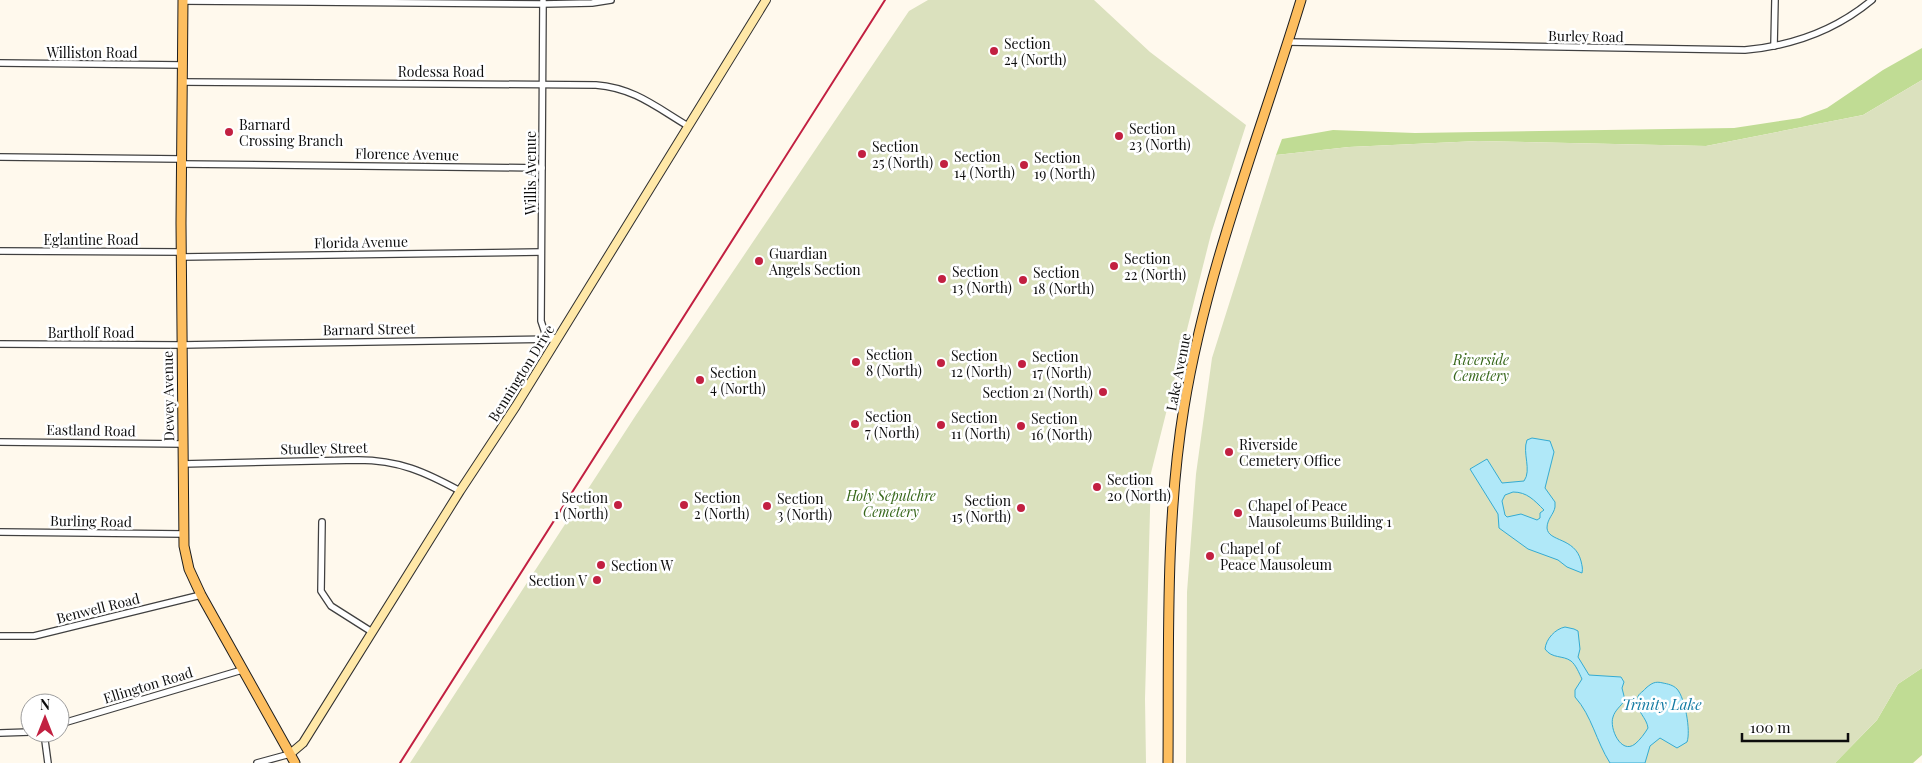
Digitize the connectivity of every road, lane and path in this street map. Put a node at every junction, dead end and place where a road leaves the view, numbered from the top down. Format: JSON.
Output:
{"nodes":[{"id":1,"x":611,"y":0,"type":"edge"},
{"id":2,"x":766,"y":0,"type":"edge"},
{"id":3,"x":1301,"y":0,"type":"edge"},
{"id":4,"x":1775,"y":0,"type":"edge"},
{"id":5,"x":1872,"y":0,"type":"edge"},
{"id":6,"x":183,"y":1,"type":"edge"},
{"id":7,"x":543,"y":2,"type":"edge"},
{"id":8,"x":1288,"y":42,"type":"junction"},
{"id":9,"x":1774,"y":46,"type":"junction"},
{"id":10,"x":0,"y":64,"type":"edge"},
{"id":11,"x":183,"y":65,"type":"junction"},
{"id":12,"x":183,"y":82,"type":"junction"},
{"id":13,"x":543,"y":84,"type":"junction"},
{"id":14,"x":688,"y":126,"type":"junction"},
{"id":15,"x":0,"y":157,"type":"edge"},
{"id":16,"x":181,"y":162,"type":"junction"},
{"id":17,"x":542,"y":168,"type":"junction"},
{"id":18,"x":0,"y":250,"type":"edge"},
{"id":19,"x":542,"y":252,"type":"junction"},
{"id":20,"x":181,"y":254,"type":"junction"},
{"id":21,"x":556,"y":339,"type":"junction"},
{"id":22,"x":0,"y":344,"type":"edge"},
{"id":23,"x":182,"y":345,"type":"junction"},
{"id":24,"x":0,"y":442,"type":"edge"},
{"id":25,"x":182,"y":444,"type":"junction"},
{"id":26,"x":182,"y":464,"type":"junction"},
{"id":27,"x":460,"y":491,"type":"junction"},
{"id":28,"x":322,"y":522,"type":"dead end"},
{"id":29,"x":0,"y":532,"type":"edge"},
{"id":30,"x":183,"y":534,"type":"junction"},
{"id":31,"x":200,"y":596,"type":"junction"},
{"id":32,"x":372,"y":632,"type":"junction"},
{"id":33,"x":0,"y":636,"type":"edge"},
{"id":34,"x":242,"y":670,"type":"junction"},
{"id":35,"x":70,"y":721,"type":"edge"},
{"id":36,"x":20,"y":732,"type":"edge"},
{"id":37,"x":0,"y":733,"type":"edge"},
{"id":38,"x":45,"y":743,"type":"edge"},
{"id":39,"x":290,"y":754,"type":"junction"},
{"id":40,"x":48,"y":763,"type":"edge"},
{"id":41,"x":258,"y":763,"type":"edge"},
{"id":42,"x":295,"y":763,"type":"edge"},
{"id":43,"x":1168,"y":763,"type":"edge"}],
"edges":[{"from":1,"to":7,"type":"street"},
{"from":2,"to":14,"type":"street","name":"Bennington Drive"},
{"from":3,"to":8,"type":"main road","name":"Lake Avenue"},
{"from":4,"to":9,"type":"street"},
{"from":5,"to":9,"type":"street","name":"Burley Road"},
{"from":6,"to":7,"type":"street"},
{"from":6,"to":11,"type":"main road","name":"Dewey Avenue"},
{"from":7,"to":13,"type":"street","name":"Willis Avenue"},
{"from":8,"to":9,"type":"street","name":"Burley Road"},
{"from":8,"to":43,"type":"main road","name":"Lake Avenue"},
{"from":10,"to":11,"type":"street","name":"Williston Road"},
{"from":11,"to":12,"type":"main road","name":"Dewey Avenue"},
{"from":12,"to":13,"type":"street","name":"Rodessa Road"},
{"from":12,"to":16,"type":"main road","name":"Dewey Avenue"},
{"from":13,"to":14,"type":"street","name":"Rodessa Road"},
{"from":13,"to":17,"type":"street","name":"Willis Avenue"},
{"from":14,"to":21,"type":"street","name":"Bennington Drive"},
{"from":15,"to":16,"type":"street","name":"Florence Avenue"},
{"from":16,"to":17,"type":"street","name":"Florence Avenue"},
{"from":16,"to":20,"type":"main road","name":"Dewey Avenue"},
{"from":17,"to":19,"type":"street","name":"Willis Avenue"},
{"from":18,"to":20,"type":"street","name":"Eglantine Road"},
{"from":19,"to":20,"type":"street","name":"Florida Avenue"},
{"from":19,"to":21,"type":"street","name":"Willis Avenue"},
{"from":20,"to":23,"type":"main road","name":"Dewey Avenue"},
{"from":21,"to":23,"type":"street","name":"Barnard Street"},
{"from":21,"to":27,"type":"street","name":"Bennington Drive"},
{"from":22,"to":23,"type":"street","name":"Bartholf Road"},
{"from":23,"to":25,"type":"main road","name":"Dewey Avenue"},
{"from":24,"to":25,"type":"street","name":"Eastland Road"},
{"from":25,"to":26,"type":"main road","name":"Dewey Avenue"},
{"from":26,"to":27,"type":"street","name":"Studley Street"},
{"from":26,"to":30,"type":"main road","name":"Dewey Avenue"},
{"from":27,"to":32,"type":"street","name":"Bennington Drive"},
{"from":28,"to":32,"type":"street"},
{"from":29,"to":30,"type":"street","name":"Burling Road"},
{"from":30,"to":31,"type":"main road","name":"Dewey Avenue"},
{"from":31,"to":33,"type":"street","name":"Benwell Road"},
{"from":31,"to":34,"type":"main road","name":"Dewey Avenue"},
{"from":32,"to":39,"type":"street","name":"Bennington Drive"},
{"from":34,"to":35,"type":"street","name":"Ellington Road"},
{"from":34,"to":39,"type":"main road","name":"Dewey Avenue"},
{"from":36,"to":37,"type":"street"},
{"from":38,"to":40,"type":"street"},
{"from":39,"to":41,"type":"street"},
{"from":39,"to":42,"type":"main road","name":"Dewey Avenue"}]}
